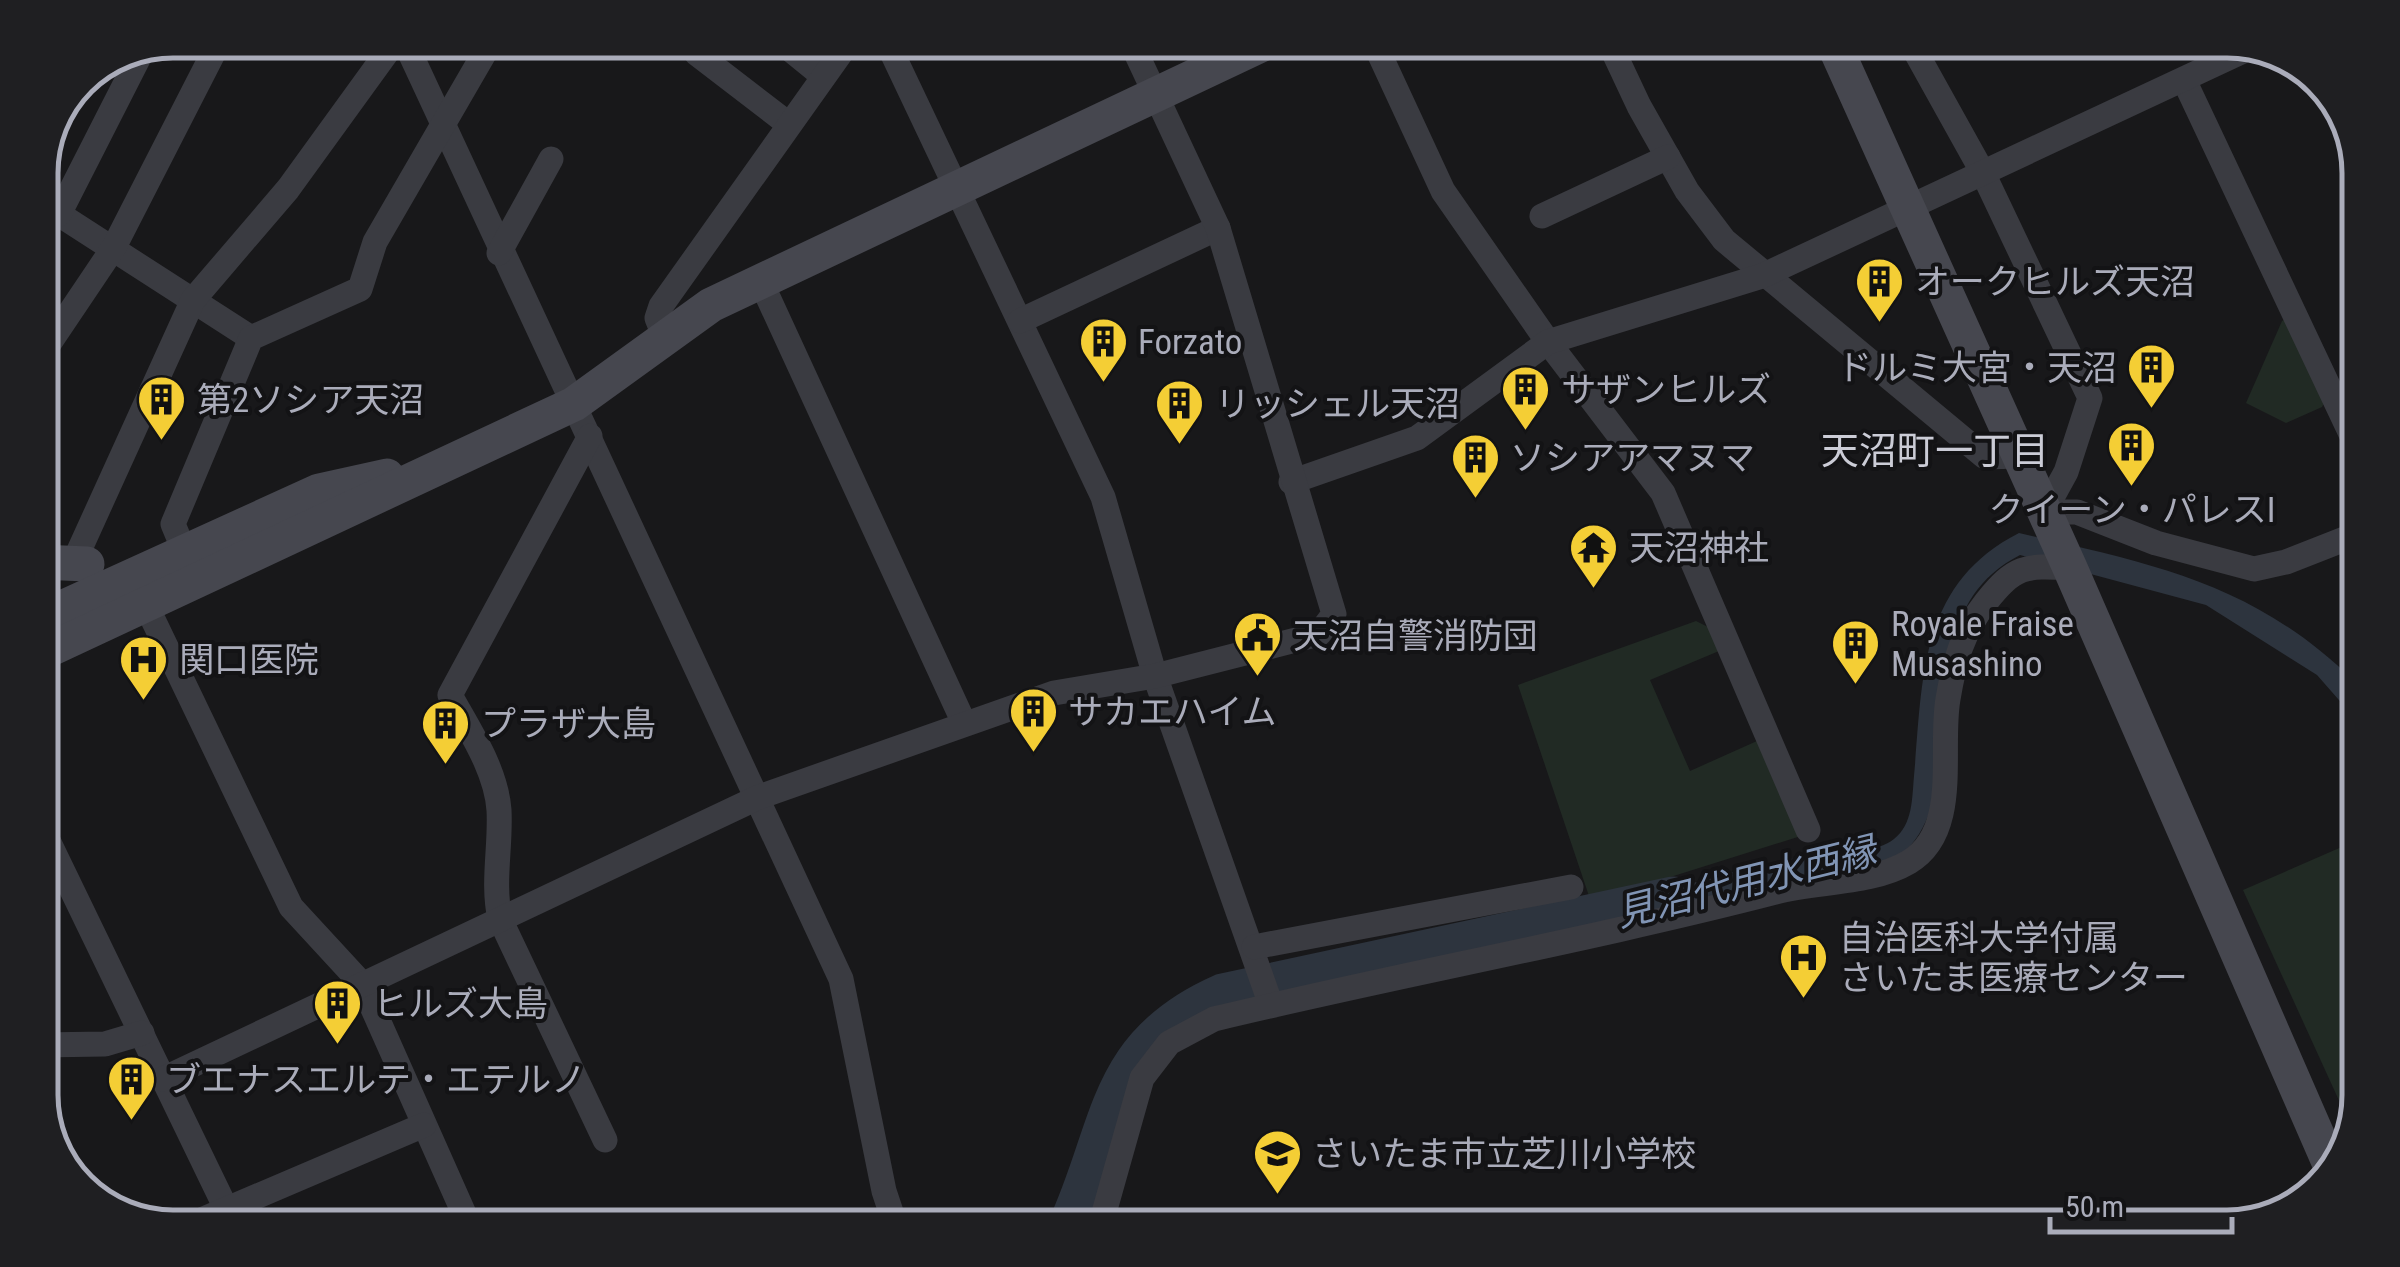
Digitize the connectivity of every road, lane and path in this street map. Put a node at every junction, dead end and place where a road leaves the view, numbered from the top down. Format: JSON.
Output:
{"nodes":[{"id":1,"x":211,"y":58,"type":"edge"},
{"id":2,"x":383,"y":58,"type":"edge"},
{"id":3,"x":411,"y":58,"type":"edge"},
{"id":4,"x":482,"y":58,"type":"edge"},
{"id":5,"x":703,"y":58,"type":"edge"},
{"id":6,"x":801,"y":58,"type":"edge"},
{"id":7,"x":837,"y":58,"type":"edge"},
{"id":8,"x":895,"y":58,"type":"edge"},
{"id":9,"x":1139,"y":58,"type":"edge"},
{"id":10,"x":1234,"y":58,"type":"edge"},
{"id":11,"x":1381,"y":58,"type":"edge"},
{"id":12,"x":1617,"y":58,"type":"edge"},
{"id":13,"x":1840,"y":58,"type":"edge"},
{"id":14,"x":1919,"y":58,"type":"edge"},
{"id":15,"x":2229,"y":58,"type":"edge"},
{"id":16,"x":133,"y":65,"type":"edge"},
{"id":17,"x":824,"y":76,"type":"junction"},
{"id":18,"x":2184,"y":80,"type":"junction"},
{"id":19,"x":1156,"y":95,"type":"junction"},
{"id":20,"x":787,"y":122,"type":"junction"},
{"id":21,"x":441,"y":129,"type":"junction"},
{"id":22,"x":1668,"y":157,"type":"junction"},
{"id":23,"x":551,"y":159,"type":"dead end"},
{"id":24,"x":1984,"y":173,"type":"junction"},
{"id":25,"x":959,"y":188,"type":"junction"},
{"id":26,"x":58,"y":194,"type":"edge"},
{"id":27,"x":1909,"y":211,"type":"junction"},
{"id":28,"x":58,"y":213,"type":"edge"},
{"id":29,"x":1542,"y":216,"type":"dead end"},
{"id":30,"x":1218,"y":228,"type":"junction"},
{"id":31,"x":114,"y":247,"type":"junction"},
{"id":32,"x":499,"y":253,"type":"junction"},
{"id":33,"x":1762,"y":276,"type":"junction"},
{"id":34,"x":761,"y":282,"type":"junction"},
{"id":35,"x":194,"y":300,"type":"junction"},
{"id":36,"x":1020,"y":321,"type":"junction"},
{"id":37,"x":58,"y":330,"type":"edge"},
{"id":38,"x":252,"y":338,"type":"junction"},
{"id":39,"x":665,"y":338,"type":"junction"},
{"id":40,"x":1548,"y":342,"type":"junction"},
{"id":41,"x":574,"y":404,"type":"junction"},
{"id":42,"x":2342,"y":416,"type":"edge"},
{"id":43,"x":590,"y":436,"type":"junction"},
{"id":44,"x":2019,"y":456,"type":"junction"},
{"id":45,"x":446,"y":463,"type":"junction"},
{"id":46,"x":1291,"y":482,"type":"junction"},
{"id":47,"x":2047,"y":518,"type":"junction"},
{"id":48,"x":2342,"y":540,"type":"edge"},
{"id":49,"x":185,"y":552,"type":"junction"},
{"id":50,"x":67,"y":563,"type":"edge"},
{"id":51,"x":2071,"y":571,"type":"junction"},
{"id":52,"x":146,"y":605,"type":"junction"},
{"id":53,"x":58,"y":610,"type":"edge"},
{"id":54,"x":58,"y":646,"type":"edge"},
{"id":55,"x":1155,"y":676,"type":"junction"},
{"id":56,"x":964,"y":723,"type":"junction"},
{"id":57,"x":759,"y":797,"type":"junction"},
{"id":58,"x":1808,"y":830,"type":"dead end"},
{"id":59,"x":58,"y":861,"type":"edge"},
{"id":60,"x":1571,"y":887,"type":"dead end"},
{"id":61,"x":500,"y":919,"type":"junction"},
{"id":62,"x":1254,"y":950,"type":"junction"},
{"id":63,"x":362,"y":984,"type":"junction"},
{"id":64,"x":1272,"y":1005,"type":"junction"},
{"id":65,"x":142,"y":1033,"type":"junction"},
{"id":66,"x":58,"y":1044,"type":"edge"},
{"id":67,"x":162,"y":1079,"type":"junction"},
{"id":68,"x":424,"y":1124,"type":"junction"},
{"id":69,"x":605,"y":1140,"type":"dead end"},
{"id":70,"x":2325,"y":1154,"type":"edge"},
{"id":71,"x":226,"y":1210,"type":"edge"},
{"id":72,"x":247,"y":1210,"type":"edge"},
{"id":73,"x":462,"y":1210,"type":"edge"},
{"id":74,"x":890,"y":1210,"type":"edge"},
{"id":75,"x":1105,"y":1210,"type":"edge"}],
"edges":[{"from":1,"to":31,"type":"street"},
{"from":2,"to":35,"type":"street"},
{"from":3,"to":21,"type":"street"},
{"from":4,"to":21,"type":"street"},
{"from":5,"to":20,"type":"street"},
{"from":6,"to":17,"type":"street"},
{"from":7,"to":17,"type":"street"},
{"from":8,"to":25,"type":"street"},
{"from":9,"to":19,"type":"street"},
{"from":10,"to":19,"type":"street"},
{"from":11,"to":40,"type":"street"},
{"from":12,"to":22,"type":"street"},
{"from":13,"to":27,"type":"street"},
{"from":14,"to":24,"type":"street"},
{"from":15,"to":18,"type":"street"},
{"from":16,"to":26,"type":"street"},
{"from":17,"to":20,"type":"street"},
{"from":18,"to":24,"type":"street"},
{"from":18,"to":42,"type":"street"},
{"from":19,"to":25,"type":"street"},
{"from":19,"to":30,"type":"street"},
{"from":20,"to":39,"type":"street"},
{"from":21,"to":32,"type":"street"},
{"from":21,"to":38,"type":"street"},
{"from":22,"to":29,"type":"street"},
{"from":22,"to":33,"type":"street"},
{"from":23,"to":32,"type":"street"},
{"from":24,"to":27,"type":"street"},
{"from":24,"to":47,"type":"street"},
{"from":25,"to":34,"type":"street"},
{"from":25,"to":36,"type":"street"},
{"from":27,"to":33,"type":"street"},
{"from":27,"to":44,"type":"street"},
{"from":28,"to":31,"type":"street"},
{"from":30,"to":36,"type":"street"},
{"from":30,"to":46,"type":"street"},
{"from":31,"to":35,"type":"street"},
{"from":31,"to":37,"type":"street"},
{"from":32,"to":41,"type":"street"},
{"from":33,"to":40,"type":"street"},
{"from":33,"to":44,"type":"street"},
{"from":34,"to":39,"type":"street"},
{"from":34,"to":56,"type":"street"},
{"from":35,"to":38,"type":"street"},
{"from":35,"to":50,"type":"street"},
{"from":36,"to":55,"type":"street"},
{"from":38,"to":49,"type":"street"},
{"from":39,"to":41,"type":"street"},
{"from":40,"to":46,"type":"street"},
{"from":40,"to":58,"type":"street"},
{"from":41,"to":43,"type":"street"},
{"from":41,"to":45,"type":"street"},
{"from":43,"to":57,"type":"street"},
{"from":43,"to":61,"type":"street"},
{"from":44,"to":47,"type":"street"},
{"from":45,"to":49,"type":"street"},
{"from":45,"to":52,"type":"street"},
{"from":46,"to":55,"type":"street"},
{"from":47,"to":48,"type":"street"},
{"from":47,"to":51,"type":"street"},
{"from":49,"to":53,"type":"street"},
{"from":51,"to":64,"type":"street"},
{"from":51,"to":70,"type":"street"},
{"from":52,"to":54,"type":"street"},
{"from":52,"to":63,"type":"street"},
{"from":55,"to":56,"type":"street"},
{"from":55,"to":62,"type":"street"},
{"from":56,"to":57,"type":"street"},
{"from":57,"to":61,"type":"street"},
{"from":57,"to":74,"type":"street"},
{"from":59,"to":65,"type":"street"},
{"from":60,"to":62,"type":"street"},
{"from":61,"to":63,"type":"street"},
{"from":61,"to":69,"type":"street"},
{"from":62,"to":64,"type":"street"},
{"from":63,"to":67,"type":"street"},
{"from":63,"to":68,"type":"street"},
{"from":64,"to":75,"type":"street"},
{"from":65,"to":66,"type":"street"},
{"from":65,"to":67,"type":"street"},
{"from":67,"to":71,"type":"street"},
{"from":68,"to":72,"type":"street"},
{"from":68,"to":73,"type":"street"}]}
